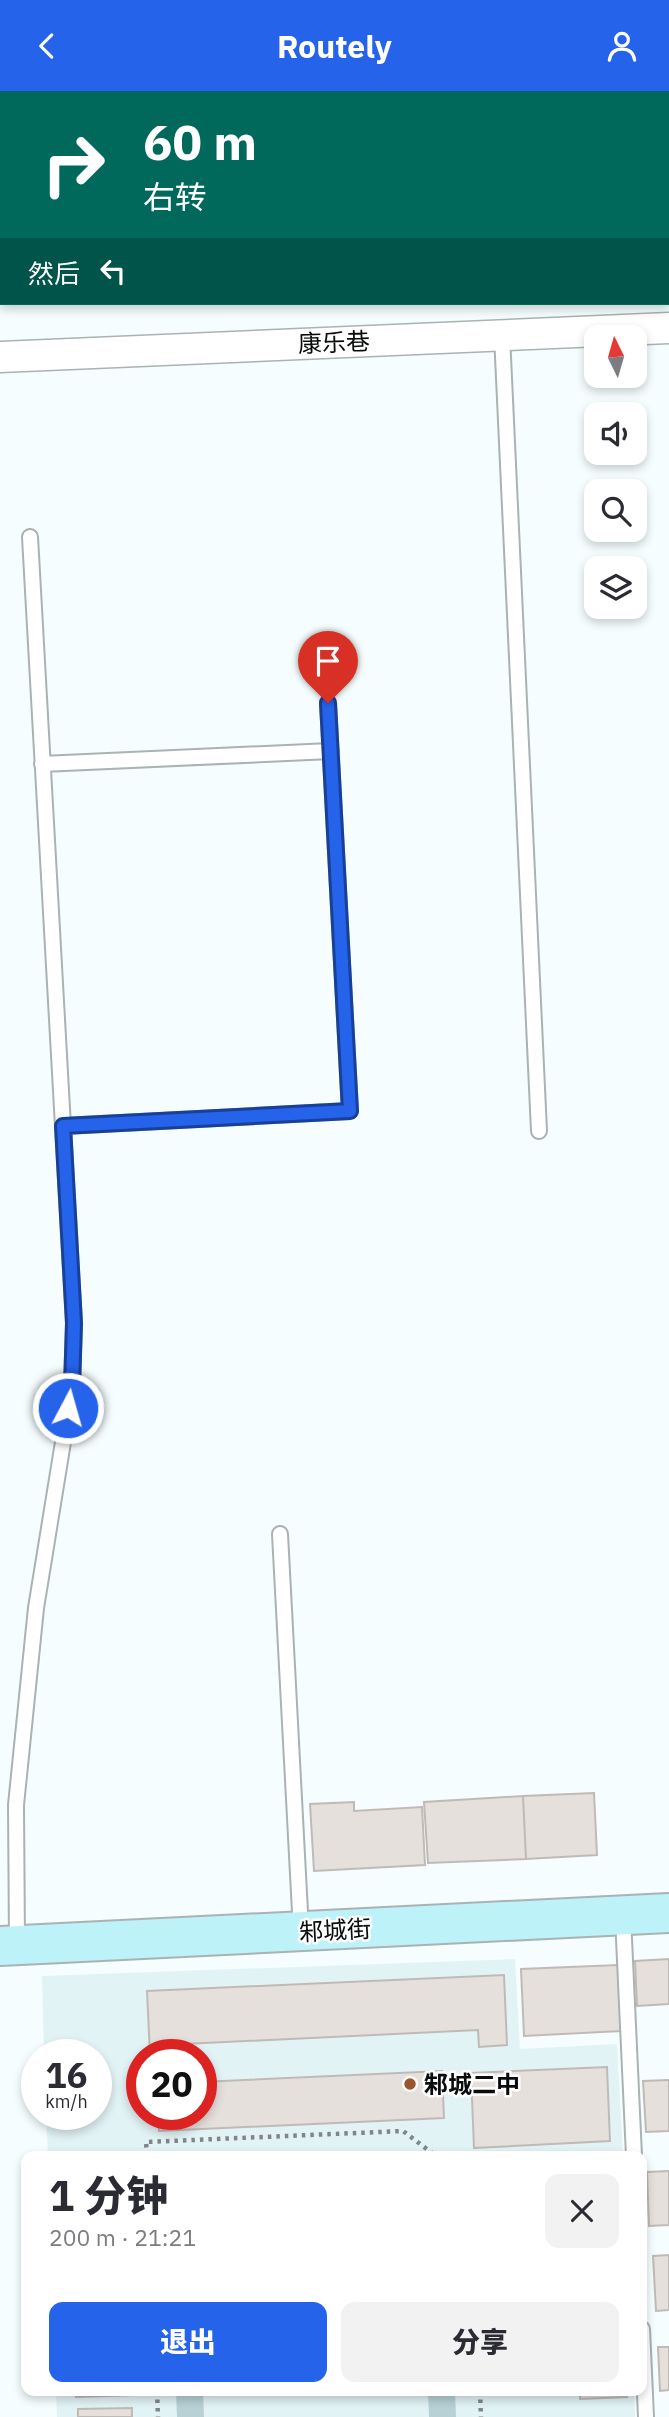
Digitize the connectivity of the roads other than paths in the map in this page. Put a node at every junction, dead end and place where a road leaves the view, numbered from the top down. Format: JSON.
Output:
{"nodes":[{"id":1,"x":669,"y":328,"type":"edge"},
{"id":2,"x":502,"y":335,"type":"junction"},
{"id":3,"x":0,"y":357,"type":"edge"},
{"id":4,"x":30,"y":537,"type":"dead end"},
{"id":5,"x":328,"y":703,"type":"dead end"},
{"id":6,"x":331,"y":751,"type":"junction"},
{"id":7,"x":42,"y":764,"type":"junction"},
{"id":8,"x":63,"y":1126,"type":"junction"},
{"id":9,"x":539,"y":1131,"type":"dead end"},
{"id":10,"x":280,"y":1534,"type":"dead end"},
{"id":11,"x":669,"y":1913,"type":"edge"},
{"id":12,"x":622,"y":1915,"type":"junction"},
{"id":13,"x":301,"y":1931,"type":"junction"},
{"id":14,"x":8,"y":1946,"type":"edge"},
{"id":15,"x":634,"y":2151,"type":"edge"},
{"id":16,"x":645,"y":2396,"type":"edge"},
{"id":17,"x":646,"y":2417,"type":"edge"}],
"edges":[{"from":1,"to":2,"type":"street","name":"康乐巷"},
{"from":2,"to":3,"type":"street","name":"康乐巷"},
{"from":2,"to":9,"type":"lane"},
{"from":4,"to":7,"type":"lane"},
{"from":5,"to":6,"type":"lane"},
{"from":6,"to":7,"type":"lane"},
{"from":6,"to":8,"type":"lane"},
{"from":7,"to":8,"type":"lane"},
{"from":8,"to":14,"type":"lane"},
{"from":10,"to":13,"type":"lane"},
{"from":11,"to":12,"type":"street","name":"邾城街"},
{"from":12,"to":13,"type":"street","name":"邾城街"},
{"from":12,"to":15,"type":"lane"},
{"from":13,"to":14,"type":"street","name":"邾城街"},
{"from":16,"to":17,"type":"lane"}]}
